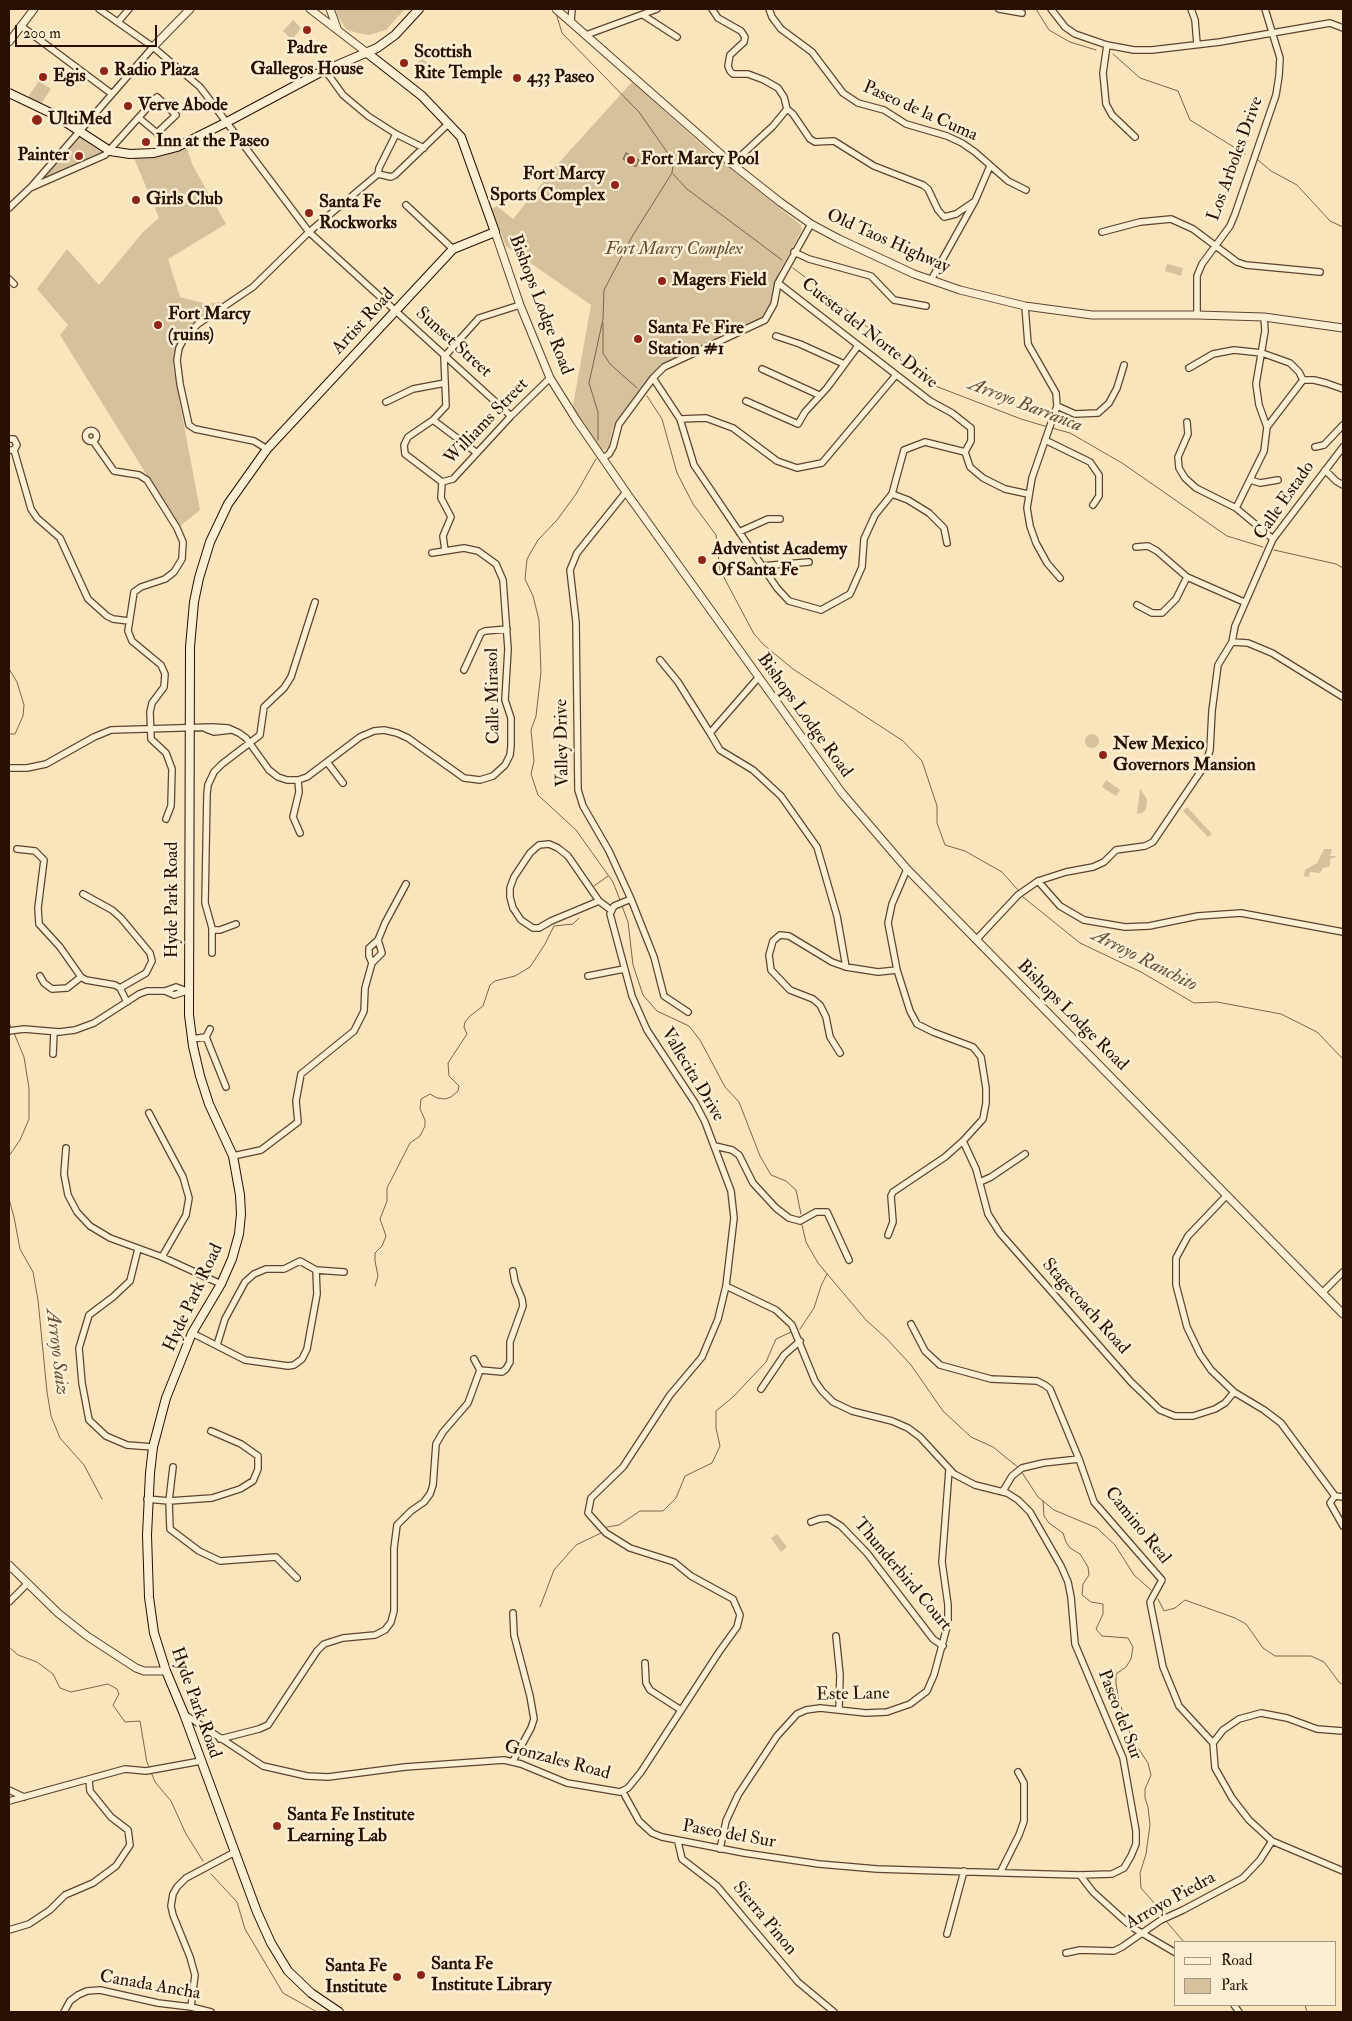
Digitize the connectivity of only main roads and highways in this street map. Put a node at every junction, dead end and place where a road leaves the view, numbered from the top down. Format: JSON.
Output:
{"nodes":[{"id":1,"x":419,"y":9,"type":"edge"},
{"id":2,"x":366,"y":52,"type":"junction"},
{"id":3,"x":9,"y":93,"type":"edge"},
{"id":4,"x":495,"y":232,"type":"joint"},
{"id":5,"x":267,"y":449,"type":"joint"},
{"id":6,"x":339,"y":2012,"type":"edge"}],
"edges":[{"from":1,"to":2,"type":"main road"},
{"from":2,"to":3,"type":"main road"},
{"from":2,"to":4,"type":"main road","name":"Bishops Lodge Road"},
{"from":4,"to":5,"type":"main road","name":"Artist Road"},
{"from":5,"to":6,"type":"main road","name":"Hyde Park Road"}]}
